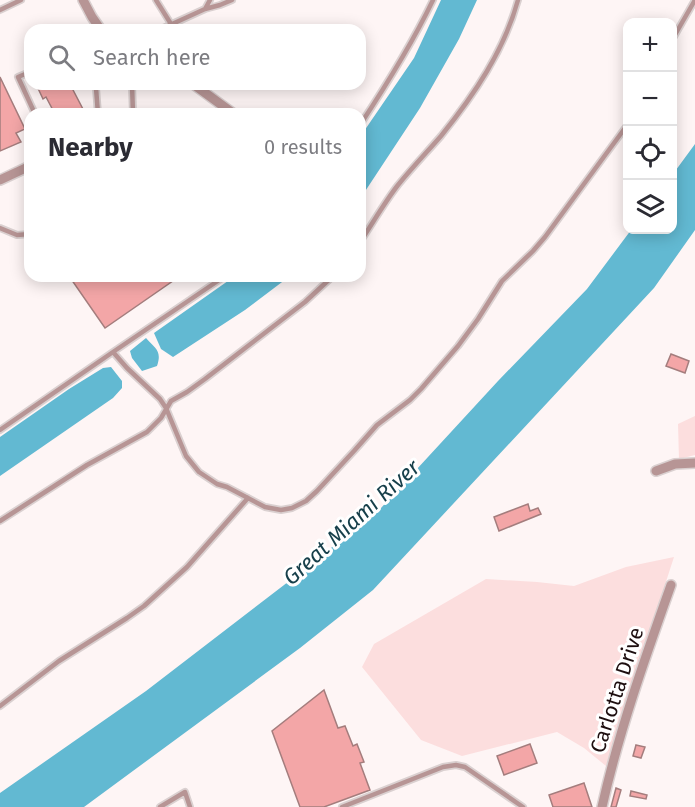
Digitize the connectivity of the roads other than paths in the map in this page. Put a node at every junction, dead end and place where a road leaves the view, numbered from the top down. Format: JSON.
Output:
{"nodes":[{"id":1,"x":21,"y":0,"type":"edge"},
{"id":2,"x":83,"y":0,"type":"edge"},
{"id":3,"x":156,"y":0,"type":"edge"},
{"id":4,"x":210,"y":0,"type":"edge"},
{"id":5,"x":232,"y":0,"type":"edge"},
{"id":6,"x":433,"y":0,"type":"edge"},
{"id":7,"x":518,"y":0,"type":"edge"},
{"id":8,"x":695,"y":0,"type":"edge"},
{"id":9,"x":205,"y":9,"type":"junction"},
{"id":10,"x":0,"y":10,"type":"edge"},
{"id":11,"x":96,"y":24,"type":"edge"},
{"id":12,"x":171,"y":24,"type":"joint"},
{"id":13,"x":677,"y":31,"type":"edge"},
{"id":14,"x":24,"y":74,"type":"edge"},
{"id":15,"x":96,"y":90,"type":"edge"},
{"id":16,"x":132,"y":90,"type":"edge"},
{"id":17,"x":201,"y":90,"type":"edge"},
{"id":18,"x":32,"y":108,"type":"edge"},
{"id":19,"x":98,"y":108,"type":"edge"},
{"id":20,"x":133,"y":108,"type":"edge"},
{"id":21,"x":226,"y":108,"type":"edge"},
{"id":22,"x":366,"y":115,"type":"edge"},
{"id":23,"x":626,"y":126,"type":"edge"},
{"id":24,"x":24,"y":169,"type":"edge"},
{"id":25,"x":0,"y":180,"type":"edge"},
{"id":26,"x":0,"y":228,"type":"edge"},
{"id":27,"x":366,"y":234,"type":"edge"},
{"id":28,"x":24,"y":235,"type":"edge"},
{"id":29,"x":216,"y":282,"type":"edge"},
{"id":30,"x":327,"y":282,"type":"edge"},
{"id":31,"x":113,"y":352,"type":"junction"},
{"id":32,"x":166,"y":408,"type":"junction"},
{"id":33,"x":0,"y":430,"type":"edge"},
{"id":34,"x":695,"y":463,"type":"edge"},
{"id":35,"x":656,"y":471,"type":"dead end"},
{"id":36,"x":248,"y":498,"type":"junction"},
{"id":37,"x":0,"y":521,"type":"edge"},
{"id":38,"x":671,"y":585,"type":"dead end"},
{"id":39,"x":0,"y":706,"type":"edge"},
{"id":40,"x":160,"y":807,"type":"edge"},
{"id":41,"x":190,"y":807,"type":"edge"},
{"id":42,"x":342,"y":807,"type":"edge"},
{"id":43,"x":523,"y":807,"type":"edge"},
{"id":44,"x":602,"y":807,"type":"edge"}],
"edges":[{"from":1,"to":10,"type":"lane"},
{"from":2,"to":11,"type":"street"},
{"from":3,"to":12,"type":"lane"},
{"from":4,"to":9,"type":"lane"},
{"from":5,"to":9,"type":"lane"},
{"from":6,"to":22,"type":"lane"},
{"from":7,"to":27,"type":"lane"},
{"from":8,"to":13,"type":"lane"},
{"from":9,"to":12,"type":"lane"},
{"from":14,"to":18,"type":"lane"},
{"from":15,"to":19,"type":"lane"},
{"from":16,"to":20,"type":"lane"},
{"from":17,"to":21,"type":"street"},
{"from":23,"to":36,"type":"lane"},
{"from":24,"to":25,"type":"street"},
{"from":26,"to":28,"type":"lane"},
{"from":29,"to":31,"type":"lane"},
{"from":30,"to":32,"type":"lane"},
{"from":31,"to":32,"type":"lane"},
{"from":31,"to":33,"type":"lane"},
{"from":32,"to":36,"type":"lane"},
{"from":32,"to":37,"type":"lane"},
{"from":34,"to":35,"type":"street"},
{"from":36,"to":39,"type":"lane"},
{"from":38,"to":44,"type":"street","name":"Carlotta Drive"},
{"from":40,"to":41,"type":"lane"},
{"from":42,"to":43,"type":"lane"}]}
